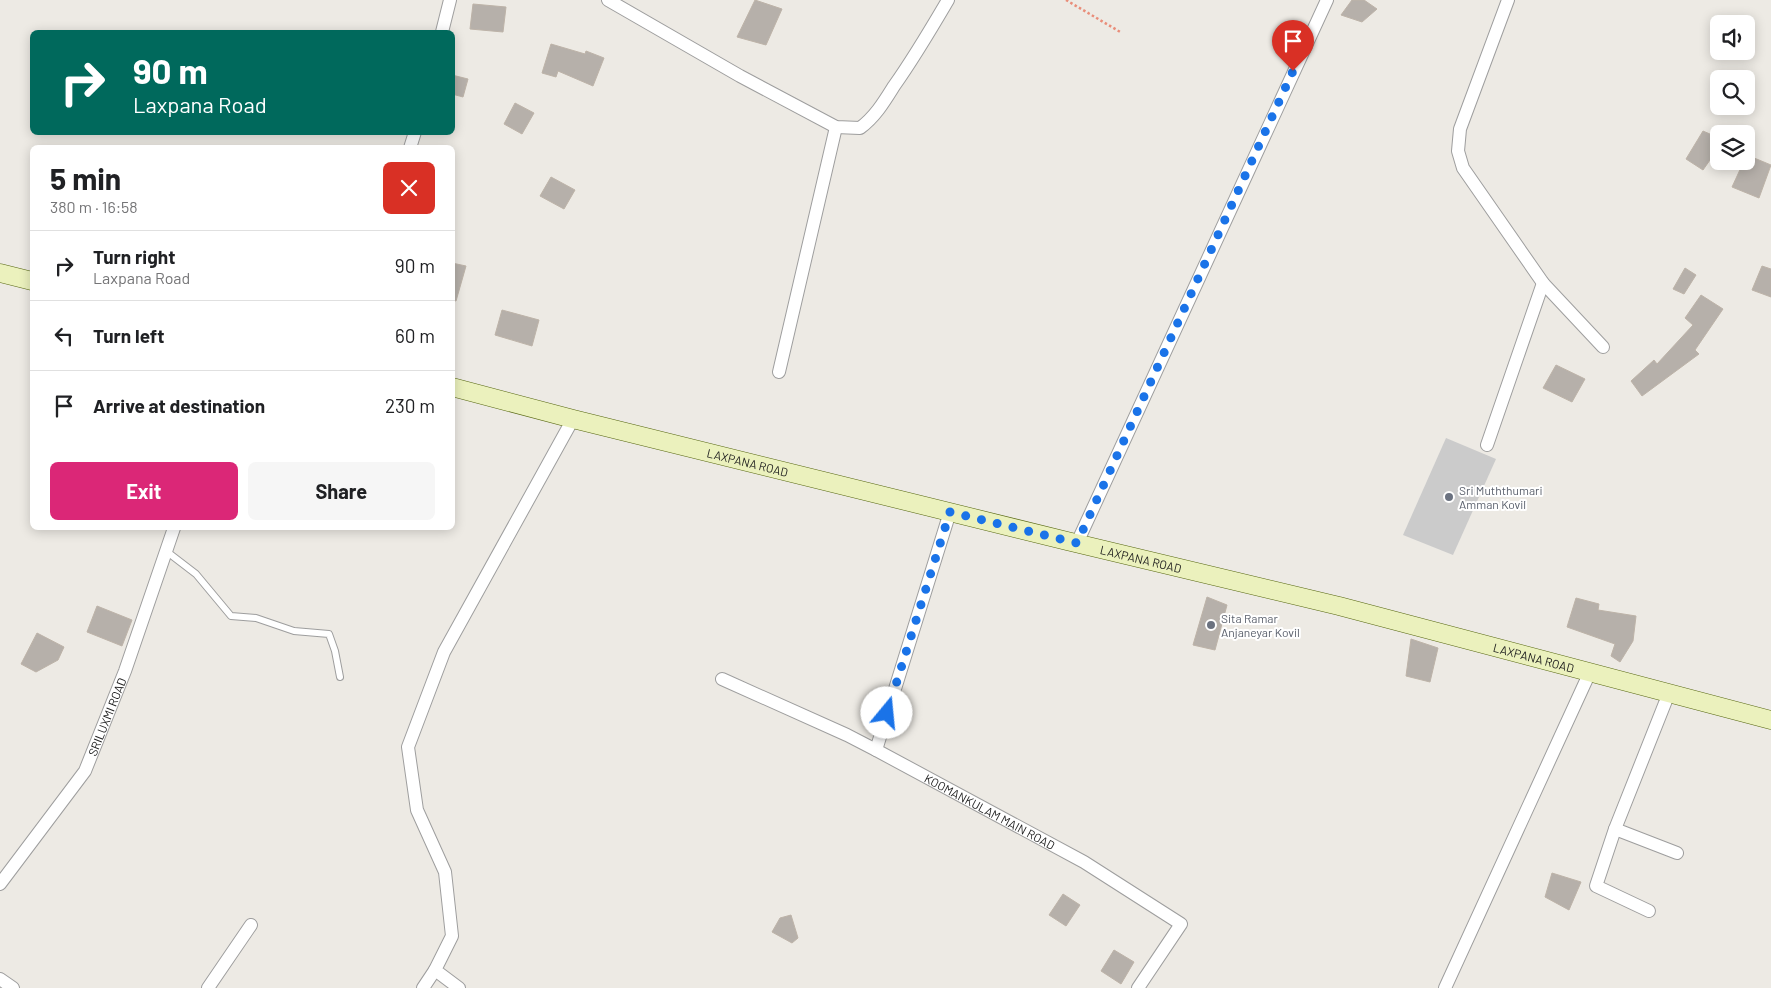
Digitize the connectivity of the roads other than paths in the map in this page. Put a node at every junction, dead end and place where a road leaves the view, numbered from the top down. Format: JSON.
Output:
{"nodes":[{"id":1,"x":450,"y":0,"type":"edge"},
{"id":2,"x":608,"y":0,"type":"edge"},
{"id":3,"x":948,"y":0,"type":"edge"},
{"id":4,"x":1327,"y":0,"type":"edge"},
{"id":5,"x":1508,"y":0,"type":"edge"},
{"id":6,"x":442,"y":30,"type":"edge"},
{"id":7,"x":836,"y":127,"type":"junction"},
{"id":8,"x":0,"y":273,"type":"edge"},
{"id":9,"x":30,"y":280,"type":"edge"},
{"id":10,"x":1543,"y":283,"type":"junction"},
{"id":11,"x":1603,"y":347,"type":"dead end"},
{"id":12,"x":779,"y":372,"type":"dead end"},
{"id":13,"x":455,"y":388,"type":"edge"},
{"id":14,"x":573,"y":419,"type":"junction"},
{"id":15,"x":1487,"y":444,"type":"dead end"},
{"id":16,"x":950,"y":512,"type":"junction"},
{"id":17,"x":173,"y":530,"type":"edge"},
{"id":18,"x":1077,"y":543,"type":"junction"},
{"id":19,"x":166,"y":551,"type":"junction"},
{"id":20,"x":1590,"y":672,"type":"junction"},
{"id":21,"x":340,"y":677,"type":"dead end"},
{"id":22,"x":722,"y":678,"type":"dead end"},
{"id":23,"x":1669,"y":693,"type":"junction"},
{"id":24,"x":1771,"y":720,"type":"edge"},
{"id":25,"x":876,"y":750,"type":"junction"},
{"id":26,"x":1615,"y":829,"type":"junction"},
{"id":27,"x":1677,"y":853,"type":"dead end"},
{"id":28,"x":0,"y":884,"type":"edge"},
{"id":29,"x":1649,"y":911,"type":"dead end"},
{"id":30,"x":251,"y":925,"type":"dead end"},
{"id":31,"x":435,"y":970,"type":"junction"},
{"id":32,"x":0,"y":979,"type":"edge"},
{"id":33,"x":12,"y":988,"type":"edge"},
{"id":34,"x":208,"y":988,"type":"edge"},
{"id":35,"x":423,"y":988,"type":"edge"},
{"id":36,"x":459,"y":988,"type":"edge"},
{"id":37,"x":1138,"y":988,"type":"edge"},
{"id":38,"x":1445,"y":988,"type":"edge"}],
"edges":[{"from":1,"to":6,"type":"street"},
{"from":2,"to":7,"type":"street"},
{"from":3,"to":7,"type":"street"},
{"from":4,"to":18,"type":"street"},
{"from":5,"to":10,"type":"street"},
{"from":7,"to":12,"type":"street"},
{"from":8,"to":9,"type":"street"},
{"from":10,"to":11,"type":"street"},
{"from":10,"to":15,"type":"street"},
{"from":13,"to":14,"type":"street","name":"LAXPANA ROAD"},
{"from":14,"to":16,"type":"street","name":"LAXPANA ROAD"},
{"from":14,"to":31,"type":"street"},
{"from":16,"to":18,"type":"street","name":"LAXPANA ROAD"},
{"from":16,"to":25,"type":"street"},
{"from":17,"to":19,"type":"street","name":"SRILUXMI ROAD"},
{"from":18,"to":20,"type":"street","name":"LAXPANA ROAD"},
{"from":19,"to":21,"type":"lane"},
{"from":19,"to":28,"type":"street","name":"SRILUXMI ROAD"},
{"from":20,"to":23,"type":"street","name":"LAXPANA ROAD"},
{"from":20,"to":38,"type":"street"},
{"from":22,"to":25,"type":"street","name":"KOOMANKULAM MAIN ROAD"},
{"from":23,"to":24,"type":"street","name":"LAXPANA ROAD"},
{"from":23,"to":26,"type":"street"},
{"from":25,"to":37,"type":"street","name":"KOOMANKULAM MAIN ROAD"},
{"from":26,"to":27,"type":"street"},
{"from":26,"to":29,"type":"street"},
{"from":30,"to":34,"type":"street"},
{"from":31,"to":35,"type":"street"},
{"from":31,"to":36,"type":"street"},
{"from":32,"to":33,"type":"street"}]}
